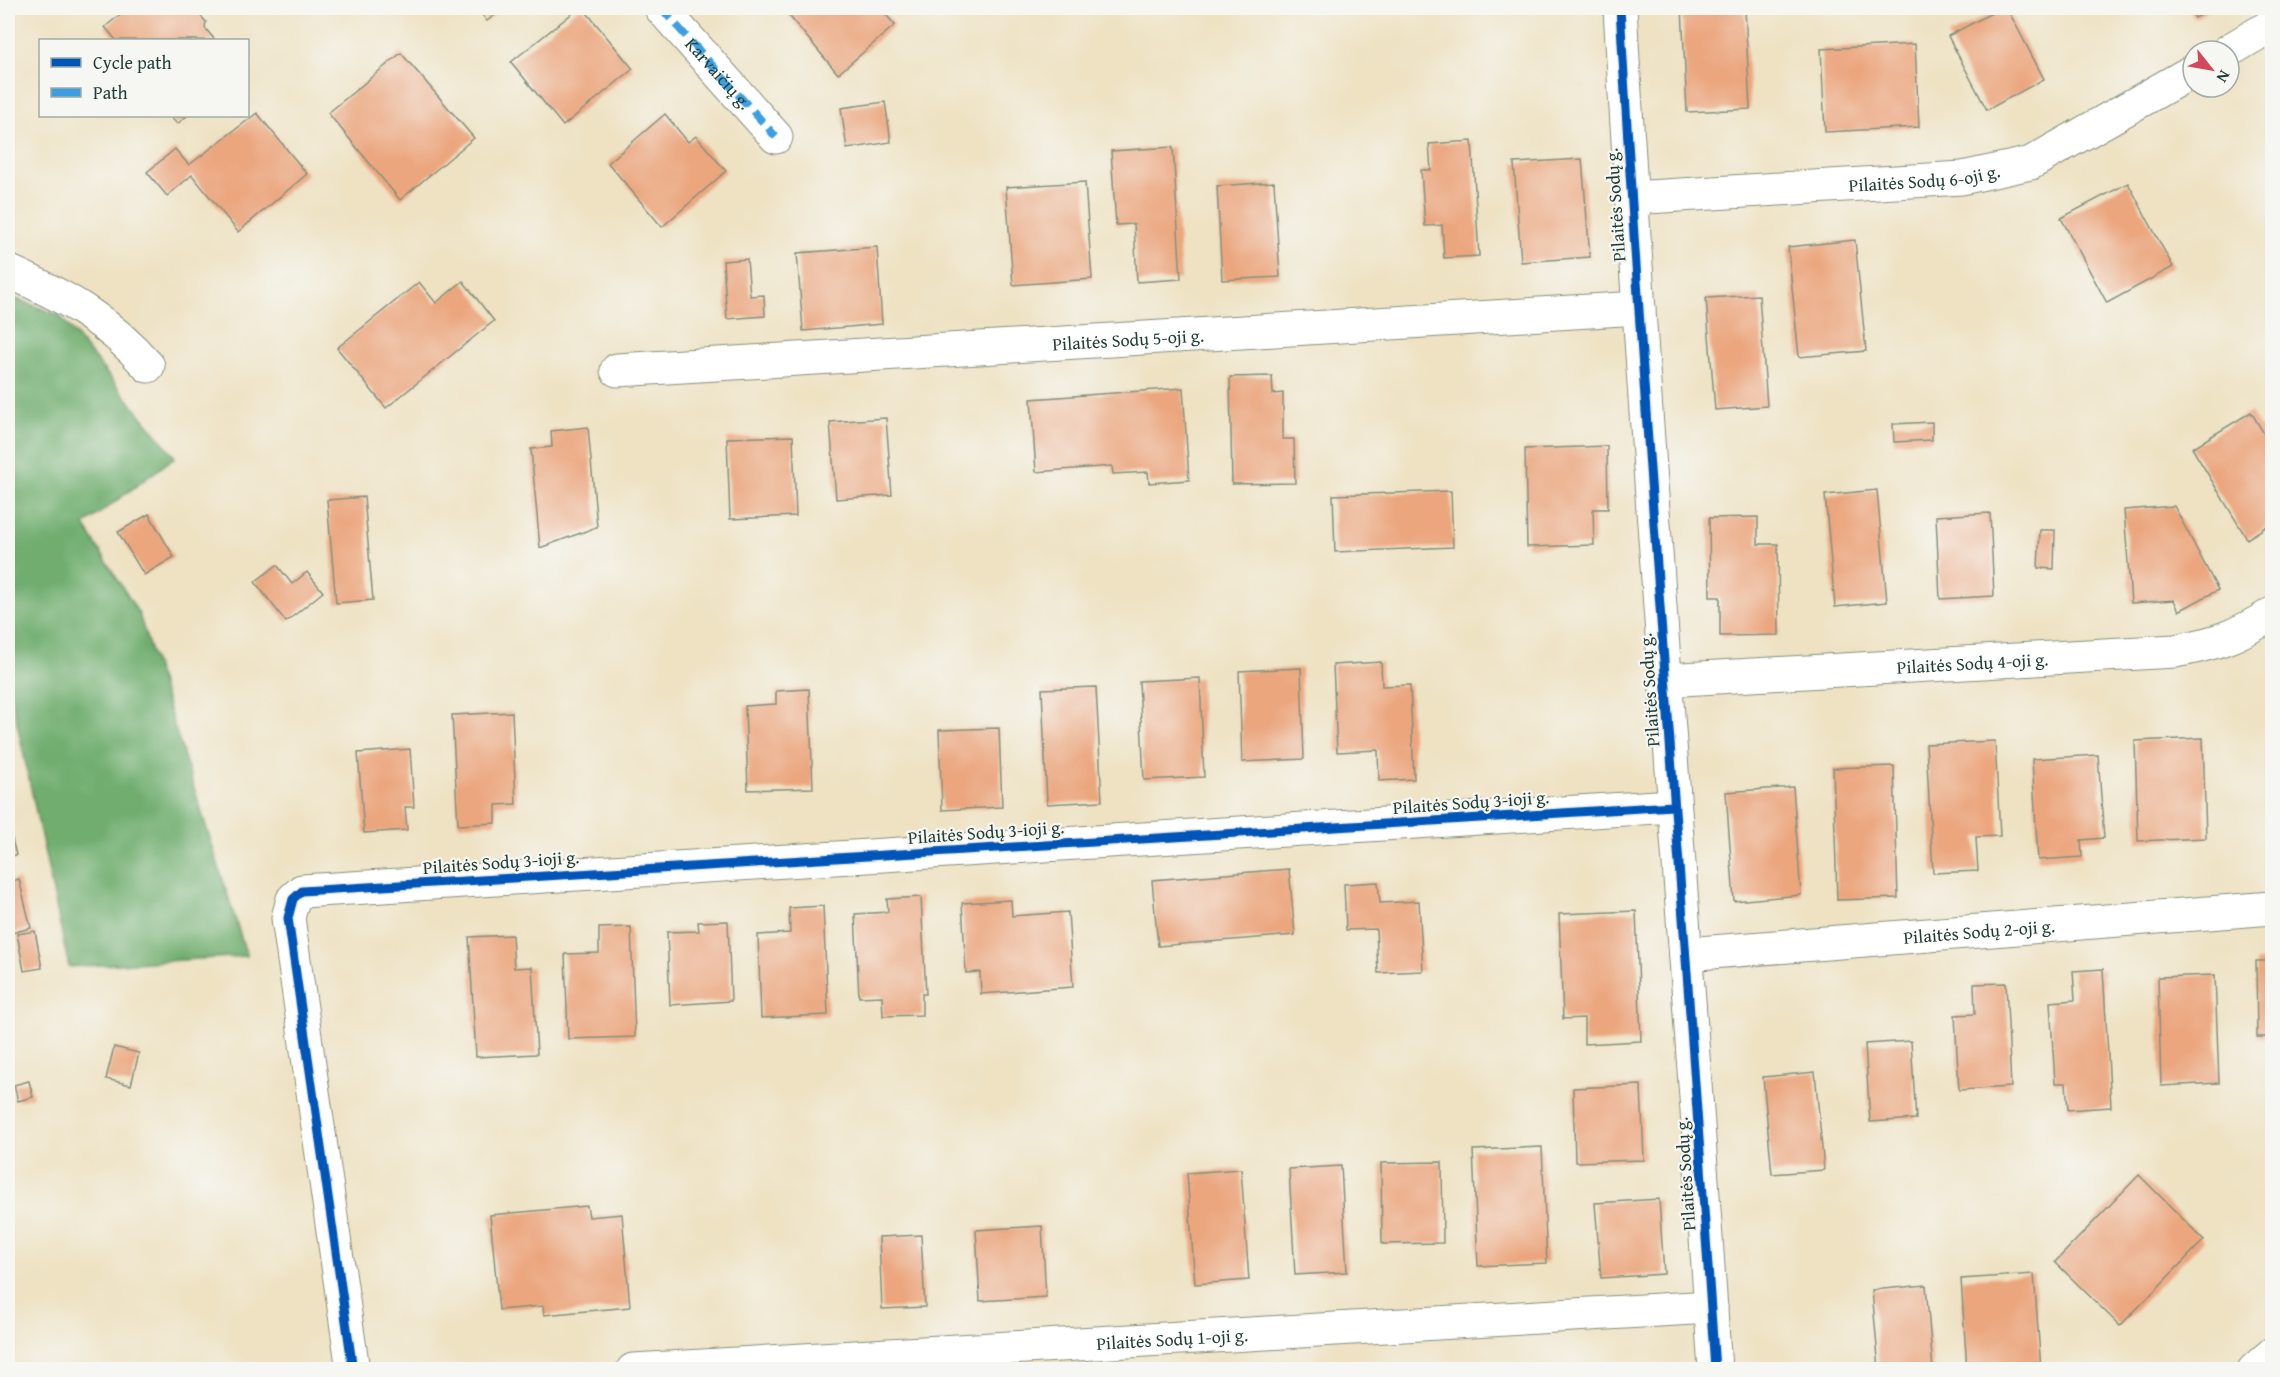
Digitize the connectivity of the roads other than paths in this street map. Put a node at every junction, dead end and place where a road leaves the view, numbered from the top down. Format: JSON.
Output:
{"nodes":[{"id":1,"x":661,"y":8,"type":"edge"},
{"id":2,"x":1620,"y":8,"type":"edge"},
{"id":3,"x":2272,"y":25,"type":"edge"},
{"id":4,"x":2241,"y":43,"type":"edge"},
{"id":5,"x":2181,"y":78,"type":"edge"},
{"id":6,"x":776,"y":137,"type":"dead end"},
{"id":7,"x":1630,"y":198,"type":"junction"},
{"id":8,"x":8,"y":271,"type":"edge"},
{"id":9,"x":1639,"y":308,"type":"junction"},
{"id":10,"x":148,"y":366,"type":"dead end"},
{"id":11,"x":617,"y":370,"type":"dead end"},
{"id":12,"x":2272,"y":614,"type":"edge"},
{"id":13,"x":1665,"y":680,"type":"junction"},
{"id":14,"x":1673,"y":806,"type":"junction"},
{"id":15,"x":2272,"y":908,"type":"edge"},
{"id":16,"x":1686,"y":954,"type":"junction"},
{"id":17,"x":1711,"y":1307,"type":"junction"},
{"id":18,"x":2272,"y":1354,"type":"edge"},
{"id":19,"x":352,"y":1370,"type":"edge"},
{"id":20,"x":633,"y":1370,"type":"edge"},
{"id":21,"x":1715,"y":1370,"type":"edge"},
{"id":22,"x":2254,"y":1370,"type":"edge"}],
"edges":[{"from":1,"to":6,"type":"street","name":"Karvaičių g."},
{"from":2,"to":7,"type":"street","name":"Pilaitės Sodų g."},
{"from":3,"to":4,"type":"street"},
{"from":5,"to":7,"type":"street","name":"Pilaitės Sodų 6-oji g."},
{"from":7,"to":9,"type":"street","name":"Pilaitės Sodų g."},
{"from":8,"to":10,"type":"street"},
{"from":9,"to":11,"type":"street","name":"Pilaitės Sodų 5-oji g."},
{"from":9,"to":13,"type":"street","name":"Pilaitės Sodų g."},
{"from":12,"to":13,"type":"street","name":"Pilaitės Sodų 4-oji g."},
{"from":13,"to":14,"type":"street","name":"Pilaitės Sodų g."},
{"from":14,"to":16,"type":"street","name":"Pilaitės Sodų g."},
{"from":14,"to":19,"type":"street","name":"Pilaitės Sodų 3-ioji g."},
{"from":15,"to":16,"type":"street","name":"Pilaitės Sodų 2-oji g."},
{"from":16,"to":17,"type":"street","name":"Pilaitės Sodų g."},
{"from":17,"to":20,"type":"street","name":"Pilaitės Sodų 1-oji g."},
{"from":17,"to":21,"type":"street","name":"Pilaitės Sodų g."},
{"from":18,"to":22,"type":"street"}]}
